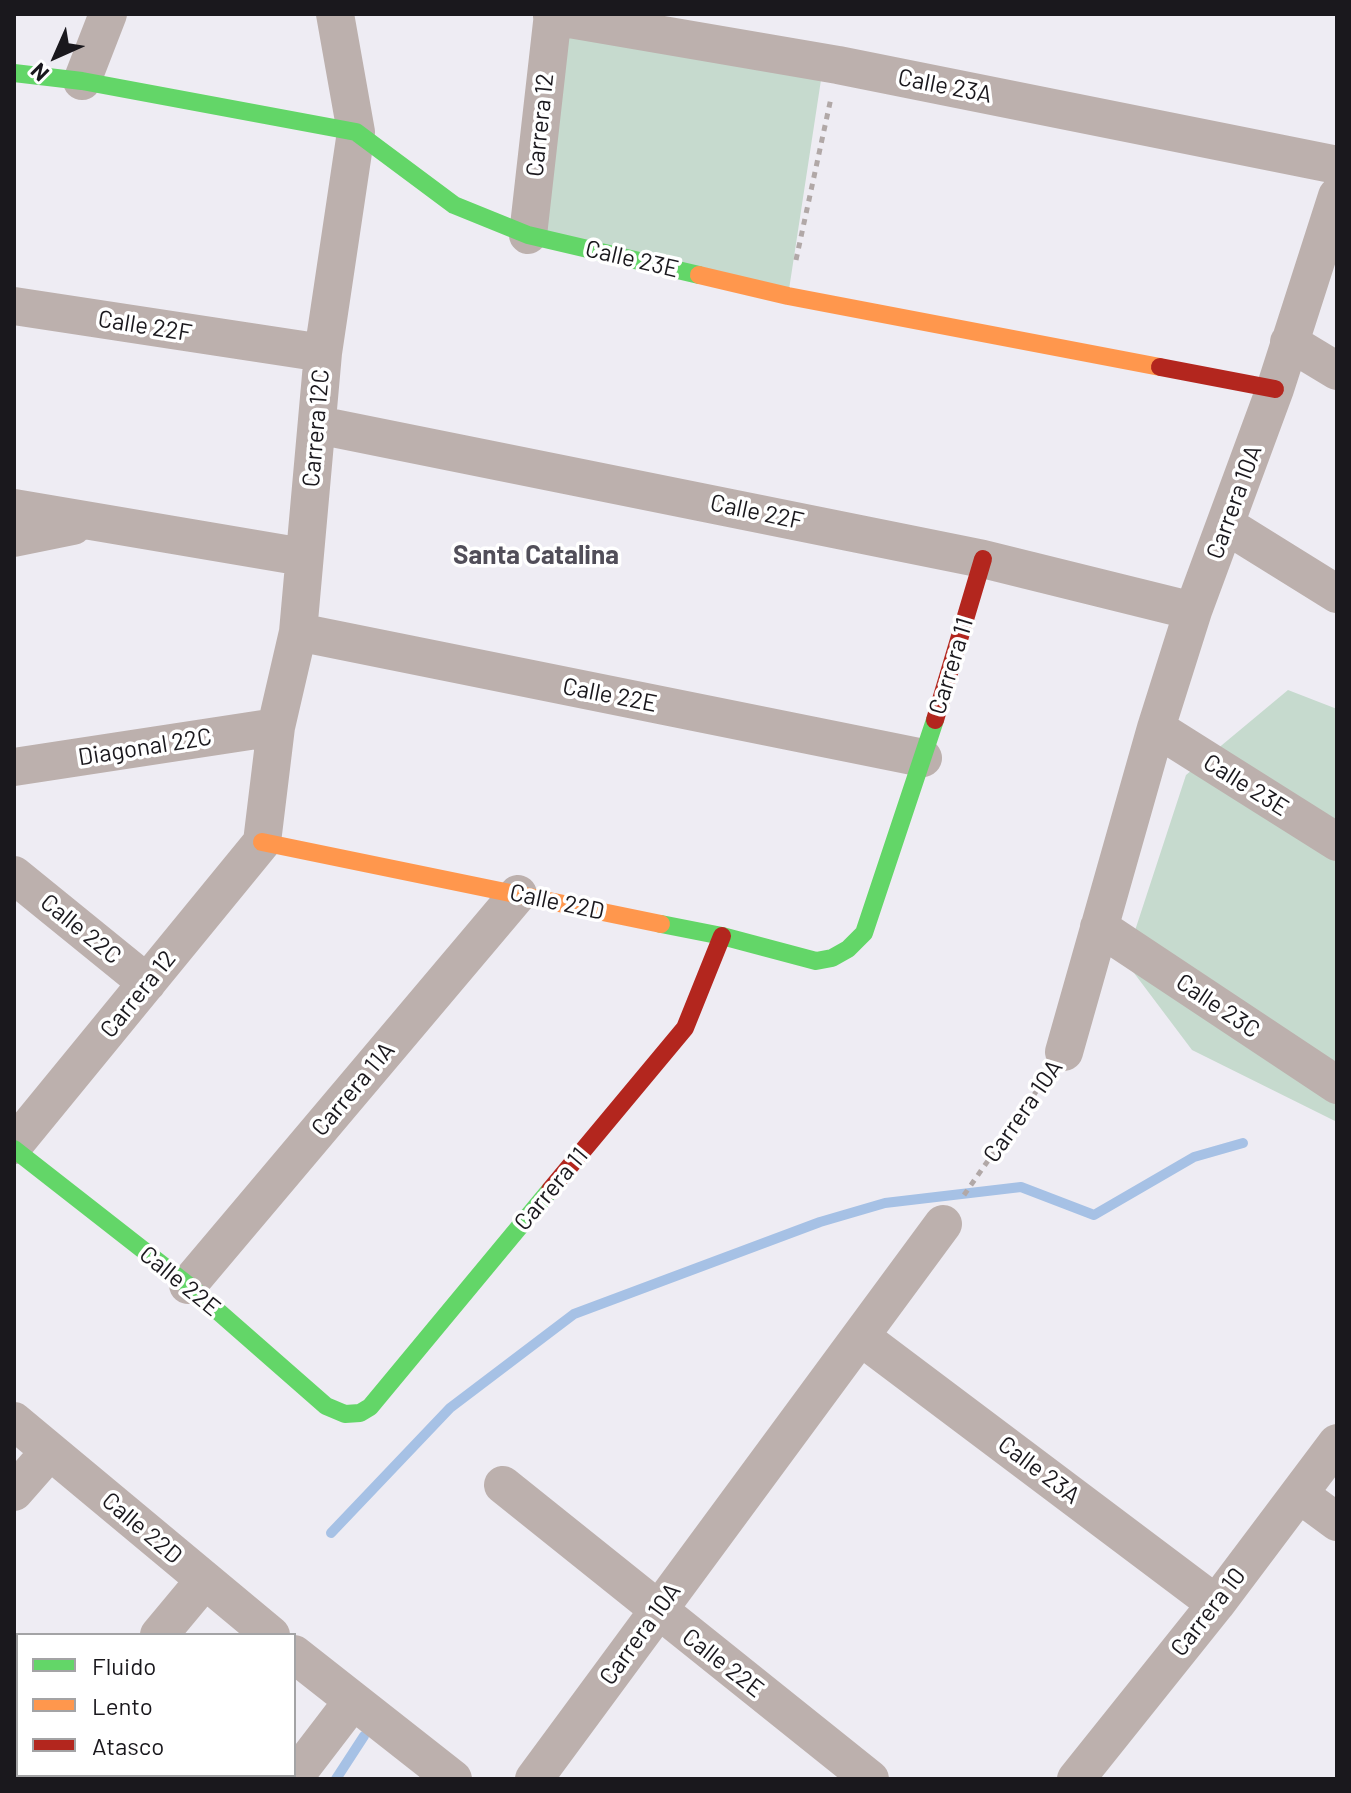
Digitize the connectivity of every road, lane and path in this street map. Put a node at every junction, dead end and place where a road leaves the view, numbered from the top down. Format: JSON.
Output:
{"nodes":[{"id":1,"x":108,"y":14,"type":"edge"},
{"id":2,"x":335,"y":14,"type":"edge"},
{"id":3,"x":552,"y":15,"type":"edge"},
{"id":4,"x":838,"y":65,"type":"junction"},
{"id":5,"x":14,"y":73,"type":"edge"},
{"id":6,"x":82,"y":81,"type":"junction"},
{"id":7,"x":356,"y":132,"type":"junction"},
{"id":8,"x":1337,"y":165,"type":"edge"},
{"id":9,"x":1337,"y":196,"type":"edge"},
{"id":10,"x":528,"y":235,"type":"junction"},
{"id":11,"x":788,"y":296,"type":"junction"},
{"id":12,"x":14,"y":306,"type":"edge"},
{"id":13,"x":1289,"y":342,"type":"junction"},
{"id":14,"x":323,"y":353,"type":"junction"},
{"id":15,"x":1337,"y":371,"type":"edge"},
{"id":16,"x":1275,"y":389,"type":"junction"},
{"id":17,"x":318,"y":425,"type":"junction"},
{"id":18,"x":14,"y":508,"type":"edge"},
{"id":19,"x":95,"y":522,"type":"junction"},
{"id":20,"x":1226,"y":525,"type":"junction"},
{"id":21,"x":14,"y":538,"type":"edge"},
{"id":22,"x":303,"y":557,"type":"junction"},
{"id":23,"x":983,"y":559,"type":"junction"},
{"id":24,"x":1337,"y":594,"type":"edge"},
{"id":25,"x":1193,"y":611,"type":"junction"},
{"id":26,"x":298,"y":632,"type":"junction"},
{"id":27,"x":276,"y":727,"type":"junction"},
{"id":28,"x":1156,"y":728,"type":"junction"},
{"id":29,"x":923,"y":758,"type":"junction"},
{"id":30,"x":14,"y":767,"type":"edge"},
{"id":31,"x":262,"y":842,"type":"junction"},
{"id":32,"x":1337,"y":842,"type":"edge"},
{"id":33,"x":14,"y":875,"type":"edge"},
{"id":34,"x":518,"y":894,"type":"junction"},
{"id":35,"x":1099,"y":927,"type":"junction"},
{"id":36,"x":722,"y":936,"type":"junction"},
{"id":37,"x":848,"y":949,"type":"joint"},
{"id":38,"x":147,"y":983,"type":"junction"},
{"id":39,"x":1064,"y":1052,"type":"joint"},
{"id":40,"x":1337,"y":1085,"type":"edge"},
{"id":41,"x":14,"y":1147,"type":"edge"},
{"id":42,"x":943,"y":1224,"type":"joint"},
{"id":43,"x":188,"y":1285,"type":"junction"},
{"id":44,"x":861,"y":1337,"type":"junction"},
{"id":45,"x":345,"y":1414,"type":"joint"},
{"id":46,"x":14,"y":1421,"type":"edge"},
{"id":47,"x":1337,"y":1443,"type":"edge"},
{"id":48,"x":50,"y":1451,"type":"junction"},
{"id":49,"x":503,"y":1485,"type":"dead end"},
{"id":50,"x":14,"y":1492,"type":"edge"},
{"id":51,"x":1299,"y":1494,"type":"junction"},
{"id":52,"x":1337,"y":1522,"type":"edge"},
{"id":53,"x":204,"y":1581,"type":"junction"},
{"id":54,"x":1216,"y":1604,"type":"junction"},
{"id":55,"x":658,"y":1610,"type":"junction"},
{"id":56,"x":161,"y":1633,"type":"edge"},
{"id":57,"x":269,"y":1633,"type":"edge"},
{"id":58,"x":296,"y":1656,"type":"edge"},
{"id":59,"x":352,"y":1702,"type":"junction"},
{"id":60,"x":296,"y":1775,"type":"edge"},
{"id":61,"x":453,"y":1779,"type":"edge"},
{"id":62,"x":534,"y":1779,"type":"edge"},
{"id":63,"x":870,"y":1779,"type":"edge"},
{"id":64,"x":1076,"y":1779,"type":"edge"}],
"edges":[{"from":1,"to":6,"type":"street"},
{"from":2,"to":7,"type":"street","name":"Carrera 12C"},
{"from":3,"to":4,"type":"street","name":"Calle 23A"},
{"from":3,"to":10,"type":"street","name":"Carrera 12"},
{"from":4,"to":8,"type":"street","name":"Calle 23A"},
{"from":4,"to":11,"type":"path"},
{"from":5,"to":6,"type":"street","name":"Calle 23E"},
{"from":6,"to":7,"type":"street","name":"Calle 23E"},
{"from":7,"to":10,"type":"street","name":"Calle 23E"},
{"from":7,"to":14,"type":"street","name":"Carrera 12C"},
{"from":9,"to":13,"type":"street","name":"Carrera 10A"},
{"from":10,"to":11,"type":"street","name":"Calle 23E"},
{"from":11,"to":16,"type":"street","name":"Calle 23E"},
{"from":12,"to":14,"type":"street","name":"Calle 22F"},
{"from":13,"to":15,"type":"street"},
{"from":13,"to":16,"type":"street","name":"Carrera 10A"},
{"from":14,"to":17,"type":"street","name":"Carrera 12C"},
{"from":16,"to":20,"type":"street","name":"Carrera 10A"},
{"from":17,"to":22,"type":"street","name":"Carrera 12C"},
{"from":17,"to":23,"type":"street","name":"Calle 22F"},
{"from":18,"to":19,"type":"street"},
{"from":19,"to":21,"type":"street"},
{"from":19,"to":22,"type":"street"},
{"from":20,"to":24,"type":"street"},
{"from":20,"to":25,"type":"street","name":"Carrera 10A"},
{"from":22,"to":26,"type":"street","name":"Carrera 12C"},
{"from":23,"to":25,"type":"street","name":"Calle 22F"},
{"from":23,"to":29,"type":"street","name":"Carrera 11"},
{"from":25,"to":28,"type":"street","name":"Carrera 10A"},
{"from":26,"to":27,"type":"street","name":"Carrera 12C"},
{"from":26,"to":29,"type":"street","name":"Calle 22E"},
{"from":27,"to":30,"type":"street","name":"Diagonal 22C"},
{"from":27,"to":31,"type":"street","name":"Carrera 12C"},
{"from":28,"to":32,"type":"street","name":"Calle 23E"},
{"from":28,"to":35,"type":"street","name":"Carrera 10A"},
{"from":29,"to":37,"type":"street","name":"Carrera 11"},
{"from":31,"to":34,"type":"street","name":"Calle 22D"},
{"from":31,"to":38,"type":"street","name":"Carrera 12"},
{"from":33,"to":38,"type":"street","name":"Calle 22C"},
{"from":34,"to":36,"type":"street","name":"Calle 22D"},
{"from":34,"to":43,"type":"street","name":"Carrera 11A"},
{"from":35,"to":39,"type":"street","name":"Carrera 10A"},
{"from":35,"to":40,"type":"street","name":"Calle 23C"},
{"from":36,"to":37,"type":"street","name":"Calle 22D"},
{"from":36,"to":45,"type":"street","name":"Carrera 11"},
{"from":38,"to":41,"type":"street","name":"Carrera 12"},
{"from":39,"to":42,"type":"path","name":"Carrera 10A"},
{"from":41,"to":43,"type":"street","name":"Calle 22E"},
{"from":42,"to":44,"type":"street","name":"Carrera 10A"},
{"from":43,"to":45,"type":"street","name":"Calle 22E"},
{"from":44,"to":54,"type":"street","name":"Calle 23A"},
{"from":44,"to":55,"type":"street","name":"Carrera 10A"},
{"from":46,"to":48,"type":"street","name":"Calle 22D"},
{"from":47,"to":51,"type":"street","name":"Carrera 10"},
{"from":48,"to":50,"type":"street"},
{"from":48,"to":53,"type":"street","name":"Calle 22D"},
{"from":49,"to":55,"type":"street","name":"Calle 22E"},
{"from":51,"to":52,"type":"street"},
{"from":51,"to":54,"type":"street","name":"Carrera 10"},
{"from":53,"to":56,"type":"street"},
{"from":53,"to":57,"type":"street","name":"Calle 22D"},
{"from":54,"to":64,"type":"street","name":"Carrera 10"},
{"from":55,"to":62,"type":"street","name":"Carrera 10A"},
{"from":55,"to":63,"type":"street","name":"Calle 22E"},
{"from":58,"to":59,"type":"street"},
{"from":59,"to":60,"type":"street"},
{"from":59,"to":61,"type":"street"}]}
